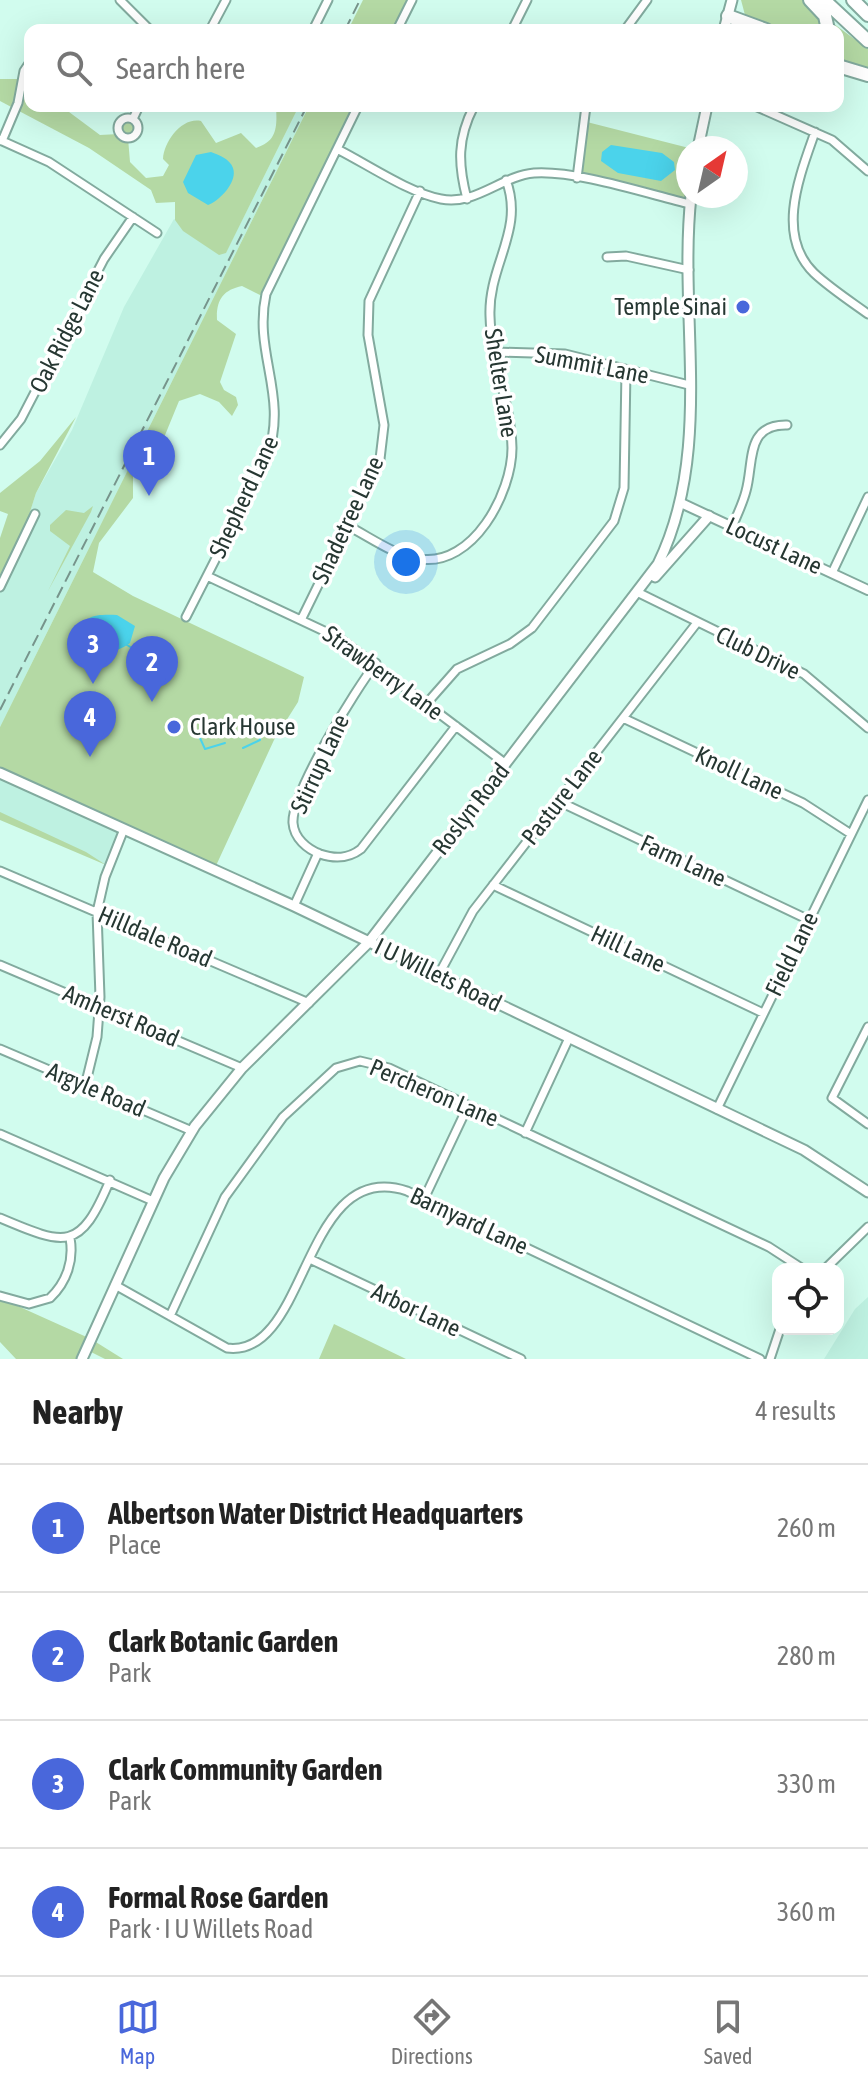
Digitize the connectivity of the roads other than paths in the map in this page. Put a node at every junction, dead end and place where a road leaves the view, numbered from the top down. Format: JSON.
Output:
{"nodes":[{"id":1,"x":120,"y":0,"type":"edge"},
{"id":2,"x":226,"y":0,"type":"edge"},
{"id":3,"x":328,"y":0,"type":"edge"},
{"id":4,"x":412,"y":0,"type":"edge"},
{"id":5,"x":527,"y":0,"type":"edge"},
{"id":6,"x":647,"y":0,"type":"edge"},
{"id":7,"x":732,"y":0,"type":"edge"},
{"id":8,"x":810,"y":0,"type":"edge"},
{"id":9,"x":824,"y":0,"type":"edge"},
{"id":10,"x":853,"y":0,"type":"edge"},
{"id":11,"x":868,"y":15,"type":"edge"},
{"id":12,"x":726,"y":22,"type":"edge"},
{"id":13,"x":144,"y":24,"type":"edge"},
{"id":14,"x":213,"y":24,"type":"edge"},
{"id":15,"x":316,"y":24,"type":"edge"},
{"id":16,"x":400,"y":24,"type":"edge"},
{"id":17,"x":515,"y":24,"type":"edge"},
{"id":18,"x":629,"y":24,"type":"edge"},
{"id":19,"x":827,"y":24,"type":"edge"},
{"id":20,"x":868,"y":41,"type":"edge"},
{"id":21,"x":844,"y":68,"type":"edge"},
{"id":22,"x":24,"y":75,"type":"edge"},
{"id":23,"x":868,"y":75,"type":"edge"},
{"id":24,"x":136,"y":112,"type":"edge"},
{"id":25,"x":355,"y":112,"type":"edge"},
{"id":26,"x":471,"y":112,"type":"edge"},
{"id":27,"x":585,"y":112,"type":"edge"},
{"id":28,"x":706,"y":112,"type":"edge"},
{"id":29,"x":769,"y":112,"type":"edge"},
{"id":30,"x":133,"y":119,"type":"dead end"},
{"id":31,"x":815,"y":132,"type":"junction"},
{"id":32,"x":701,"y":136,"type":"edge"},
{"id":33,"x":1,"y":141,"type":"edge"},
{"id":34,"x":337,"y":149,"type":"junction"},
{"id":35,"x":868,"y":171,"type":"edge"},
{"id":36,"x":577,"y":178,"type":"junction"},
{"id":37,"x":506,"y":180,"type":"junction"},
{"id":38,"x":420,"y":191,"type":"junction"},
{"id":39,"x":676,"y":197,"type":"edge"},
{"id":40,"x":467,"y":199,"type":"junction"},
{"id":41,"x":691,"y":208,"type":"edge"},
{"id":42,"x":133,"y":217,"type":"junction"},
{"id":43,"x":157,"y":233,"type":"dead end"},
{"id":44,"x":607,"y":257,"type":"dead end"},
{"id":45,"x":689,"y":270,"type":"junction"},
{"id":46,"x":868,"y":314,"type":"edge"},
{"id":47,"x":495,"y":352,"type":"junction"},
{"id":48,"x":626,"y":370,"type":"junction"},
{"id":49,"x":689,"y":385,"type":"junction"},
{"id":50,"x":787,"y":425,"type":"dead end"},
{"id":51,"x":0,"y":444,"type":"edge"},
{"id":52,"x":868,"y":497,"type":"edge"},
{"id":53,"x":681,"y":503,"type":"junction"},
{"id":54,"x":35,"y":514,"type":"dead end"},
{"id":55,"x":709,"y":516,"type":"junction"},
{"id":56,"x":348,"y":526,"type":"junction"},
{"id":57,"x":732,"y":527,"type":"junction"},
{"id":58,"x":832,"y":573,"type":"junction"},
{"id":59,"x":207,"y":576,"type":"junction"},
{"id":60,"x":0,"y":587,"type":"edge"},
{"id":61,"x":868,"y":590,"type":"edge"},
{"id":62,"x":639,"y":593,"type":"junction"},
{"id":63,"x":186,"y":617,"type":"dead end"},
{"id":64,"x":302,"y":618,"type":"junction"},
{"id":65,"x":696,"y":624,"type":"junction"},
{"id":66,"x":376,"y":663,"type":"junction"},
{"id":67,"x":427,"y":703,"type":"junction"},
{"id":68,"x":623,"y":718,"type":"junction"},
{"id":69,"x":456,"y":726,"type":"junction"},
{"id":70,"x":868,"y":728,"type":"edge"},
{"id":71,"x":506,"y":764,"type":"junction"},
{"id":72,"x":0,"y":773,"type":"edge"},
{"id":73,"x":868,"y":800,"type":"edge"},
{"id":74,"x":558,"y":801,"type":"junction"},
{"id":75,"x":124,"y":829,"type":"junction"},
{"id":76,"x":851,"y":834,"type":"junction"},
{"id":77,"x":318,"y":853,"type":"junction"},
{"id":78,"x":0,"y":871,"type":"edge"},
{"id":79,"x":493,"y":885,"type":"junction"},
{"id":80,"x":294,"y":906,"type":"junction"},
{"id":81,"x":97,"y":912,"type":"junction"},
{"id":82,"x":809,"y":920,"type":"junction"},
{"id":83,"x":369,"y":942,"type":"junction"},
{"id":84,"x":0,"y":965,"type":"edge"},
{"id":85,"x":438,"y":976,"type":"junction"},
{"id":86,"x":309,"y":1003,"type":"junction"},
{"id":87,"x":99,"y":1007,"type":"junction"},
{"id":88,"x":763,"y":1013,"type":"junction"},
{"id":89,"x":868,"y":1027,"type":"edge"},
{"id":90,"x":569,"y":1038,"type":"junction"},
{"id":91,"x":0,"y":1049,"type":"edge"},
{"id":92,"x":242,"y":1068,"type":"junction"},
{"id":93,"x":85,"y":1086,"type":"junction"},
{"id":94,"x":468,"y":1106,"type":"junction"},
{"id":95,"x":717,"y":1109,"type":"junction"},
{"id":96,"x":868,"y":1124,"type":"edge"},
{"id":97,"x":192,"y":1131,"type":"junction"},
{"id":98,"x":525,"y":1133,"type":"junction"},
{"id":99,"x":0,"y":1134,"type":"edge"},
{"id":100,"x":110,"y":1180,"type":"junction"},
{"id":101,"x":868,"y":1192,"type":"edge"},
{"id":102,"x":424,"y":1199,"type":"junction"},
{"id":103,"x":153,"y":1201,"type":"junction"},
{"id":104,"x":0,"y":1218,"type":"edge"},
{"id":105,"x":868,"y":1227,"type":"edge"},
{"id":106,"x":70,"y":1238,"type":"junction"},
{"id":107,"x":312,"y":1260,"type":"junction"},
{"id":108,"x":794,"y":1263,"type":"edge"},
{"id":109,"x":831,"y":1263,"type":"edge"},
{"id":110,"x":115,"y":1285,"type":"junction"},
{"id":111,"x":0,"y":1296,"type":"edge"},
{"id":112,"x":170,"y":1316,"type":"junction"},
{"id":113,"x":778,"y":1335,"type":"edge"},
{"id":114,"x":506,"y":1356,"type":"edge"},
{"id":115,"x":82,"y":1359,"type":"edge"},
{"id":116,"x":521,"y":1359,"type":"edge"},
{"id":117,"x":760,"y":1359,"type":"edge"},
{"id":118,"x":770,"y":1359,"type":"edge"}],
"edges":[{"from":1,"to":13,"type":"street"},
{"from":2,"to":14,"type":"street"},
{"from":3,"to":15,"type":"street"},
{"from":4,"to":16,"type":"street"},
{"from":5,"to":17,"type":"street"},
{"from":6,"to":18,"type":"street"},
{"from":7,"to":12,"type":"main road"},
{"from":8,"to":19,"type":"highway"},
{"from":9,"to":20,"type":"highway"},
{"from":10,"to":11,"type":"highway"},
{"from":21,"to":23,"type":"highway"},
{"from":22,"to":33,"type":"street"},
{"from":24,"to":30,"type":"street"},
{"from":25,"to":34,"type":"street","name":"Shepherd Lane"},
{"from":26,"to":40,"type":"street"},
{"from":27,"to":36,"type":"street"},
{"from":28,"to":32,"type":"main road"},
{"from":29,"to":31,"type":"street"},
{"from":31,"to":35,"type":"street"},
{"from":31,"to":46,"type":"street"},
{"from":33,"to":42,"type":"street"},
{"from":34,"to":38,"type":"street"},
{"from":34,"to":59,"type":"street","name":"Shepherd Lane"},
{"from":36,"to":37,"type":"street"},
{"from":36,"to":39,"type":"street"},
{"from":37,"to":40,"type":"street"},
{"from":37,"to":47,"type":"street","name":"Shelter Lane"},
{"from":38,"to":40,"type":"street"},
{"from":38,"to":56,"type":"street","name":"Shadetree Lane"},
{"from":41,"to":45,"type":"main road","name":"Roslyn Road"},
{"from":42,"to":43,"type":"street"},
{"from":42,"to":51,"type":"street","name":"Oak Ridge Lane"},
{"from":44,"to":45,"type":"street"},
{"from":45,"to":49,"type":"main road","name":"Roslyn Road"},
{"from":47,"to":48,"type":"street","name":"Summit Lane"},
{"from":47,"to":56,"type":"street","name":"Shelter Lane"},
{"from":48,"to":49,"type":"street","name":"Summit Lane"},
{"from":48,"to":67,"type":"street"},
{"from":49,"to":53,"type":"main road","name":"Roslyn Road"},
{"from":50,"to":57,"type":"street"},
{"from":52,"to":58,"type":"street"},
{"from":53,"to":55,"type":"street","name":"Locust Lane"},
{"from":53,"to":62,"type":"main road","name":"Roslyn Road"},
{"from":54,"to":60,"type":"street"},
{"from":55,"to":57,"type":"street","name":"Locust Lane"},
{"from":55,"to":62,"type":"main road"},
{"from":56,"to":64,"type":"street","name":"Shadetree Lane"},
{"from":57,"to":58,"type":"street","name":"Locust Lane"},
{"from":58,"to":61,"type":"street","name":"Locust Lane"},
{"from":59,"to":63,"type":"street","name":"Shepherd Lane"},
{"from":59,"to":64,"type":"street","name":"Strawberry Lane"},
{"from":62,"to":65,"type":"street","name":"Club Drive"},
{"from":62,"to":71,"type":"main road","name":"Roslyn Road"},
{"from":64,"to":66,"type":"street","name":"Strawberry Lane"},
{"from":65,"to":68,"type":"street","name":"Pasture Lane"},
{"from":65,"to":70,"type":"street","name":"Club Drive"},
{"from":66,"to":67,"type":"street","name":"Strawberry Lane"},
{"from":66,"to":77,"type":"street","name":"Stirrup Lane"},
{"from":67,"to":69,"type":"street","name":"Strawberry Lane"},
{"from":68,"to":74,"type":"street","name":"Pasture Lane"},
{"from":68,"to":76,"type":"street","name":"Knoll Lane"},
{"from":69,"to":71,"type":"street","name":"Strawberry Lane"},
{"from":69,"to":77,"type":"street","name":"Stirrup Lane"},
{"from":71,"to":83,"type":"main road","name":"Roslyn Road"},
{"from":72,"to":75,"type":"main road","name":"I U Willets Road"},
{"from":73,"to":76,"type":"street","name":"Field Lane"},
{"from":74,"to":79,"type":"street","name":"Pasture Lane"},
{"from":74,"to":82,"type":"street","name":"Farm Lane"},
{"from":75,"to":80,"type":"main road","name":"I U Willets Road"},
{"from":75,"to":81,"type":"street"},
{"from":76,"to":82,"type":"street","name":"Field Lane"},
{"from":77,"to":80,"type":"street"},
{"from":78,"to":81,"type":"street","name":"Hilldale Road"},
{"from":79,"to":85,"type":"street","name":"Pasture Lane"},
{"from":79,"to":88,"type":"street","name":"Hill Lane"},
{"from":80,"to":83,"type":"main road","name":"I U Willets Road"},
{"from":81,"to":86,"type":"street","name":"Hilldale Road"},
{"from":81,"to":87,"type":"street"},
{"from":82,"to":88,"type":"street","name":"Field Lane"},
{"from":83,"to":85,"type":"main road","name":"I U Willets Road"},
{"from":83,"to":86,"type":"main road","name":"Roslyn Road"},
{"from":84,"to":87,"type":"street","name":"Amherst Road"},
{"from":85,"to":90,"type":"main road","name":"I U Willets Road"},
{"from":86,"to":92,"type":"main road","name":"Roslyn Road"},
{"from":87,"to":92,"type":"street","name":"Amherst Road"},
{"from":87,"to":93,"type":"street"},
{"from":88,"to":95,"type":"street","name":"Field Lane"},
{"from":89,"to":96,"type":"street"},
{"from":90,"to":95,"type":"main road","name":"I U Willets Road"},
{"from":90,"to":98,"type":"street"},
{"from":91,"to":93,"type":"street","name":"Argyle Road"},
{"from":92,"to":97,"type":"main road","name":"Roslyn Road"},
{"from":93,"to":97,"type":"street","name":"Argyle Road"},
{"from":94,"to":98,"type":"street","name":"Percheron Lane"},
{"from":94,"to":102,"type":"street"},
{"from":94,"to":112,"type":"street","name":"Percheron Lane"},
{"from":95,"to":101,"type":"main road","name":"I U Willets Road"},
{"from":97,"to":103,"type":"main road","name":"Roslyn Road"},
{"from":98,"to":108,"type":"street","name":"Percheron Lane"},
{"from":99,"to":100,"type":"street"},
{"from":100,"to":103,"type":"street"},
{"from":100,"to":106,"type":"street"},
{"from":102,"to":107,"type":"street","name":"Barnyard Lane"},
{"from":102,"to":117,"type":"street","name":"Barnyard Lane"},
{"from":103,"to":110,"type":"main road","name":"Roslyn Road"},
{"from":104,"to":106,"type":"street"},
{"from":105,"to":109,"type":"street"},
{"from":106,"to":111,"type":"street"},
{"from":107,"to":112,"type":"street","name":"Barnyard Lane"},
{"from":107,"to":114,"type":"street","name":"Arbor Lane"},
{"from":110,"to":112,"type":"street","name":"Barnyard Lane"},
{"from":110,"to":115,"type":"main road","name":"Roslyn Road"},
{"from":113,"to":118,"type":"street"},
{"from":114,"to":116,"type":"street","name":"Arbor Lane"}]}
